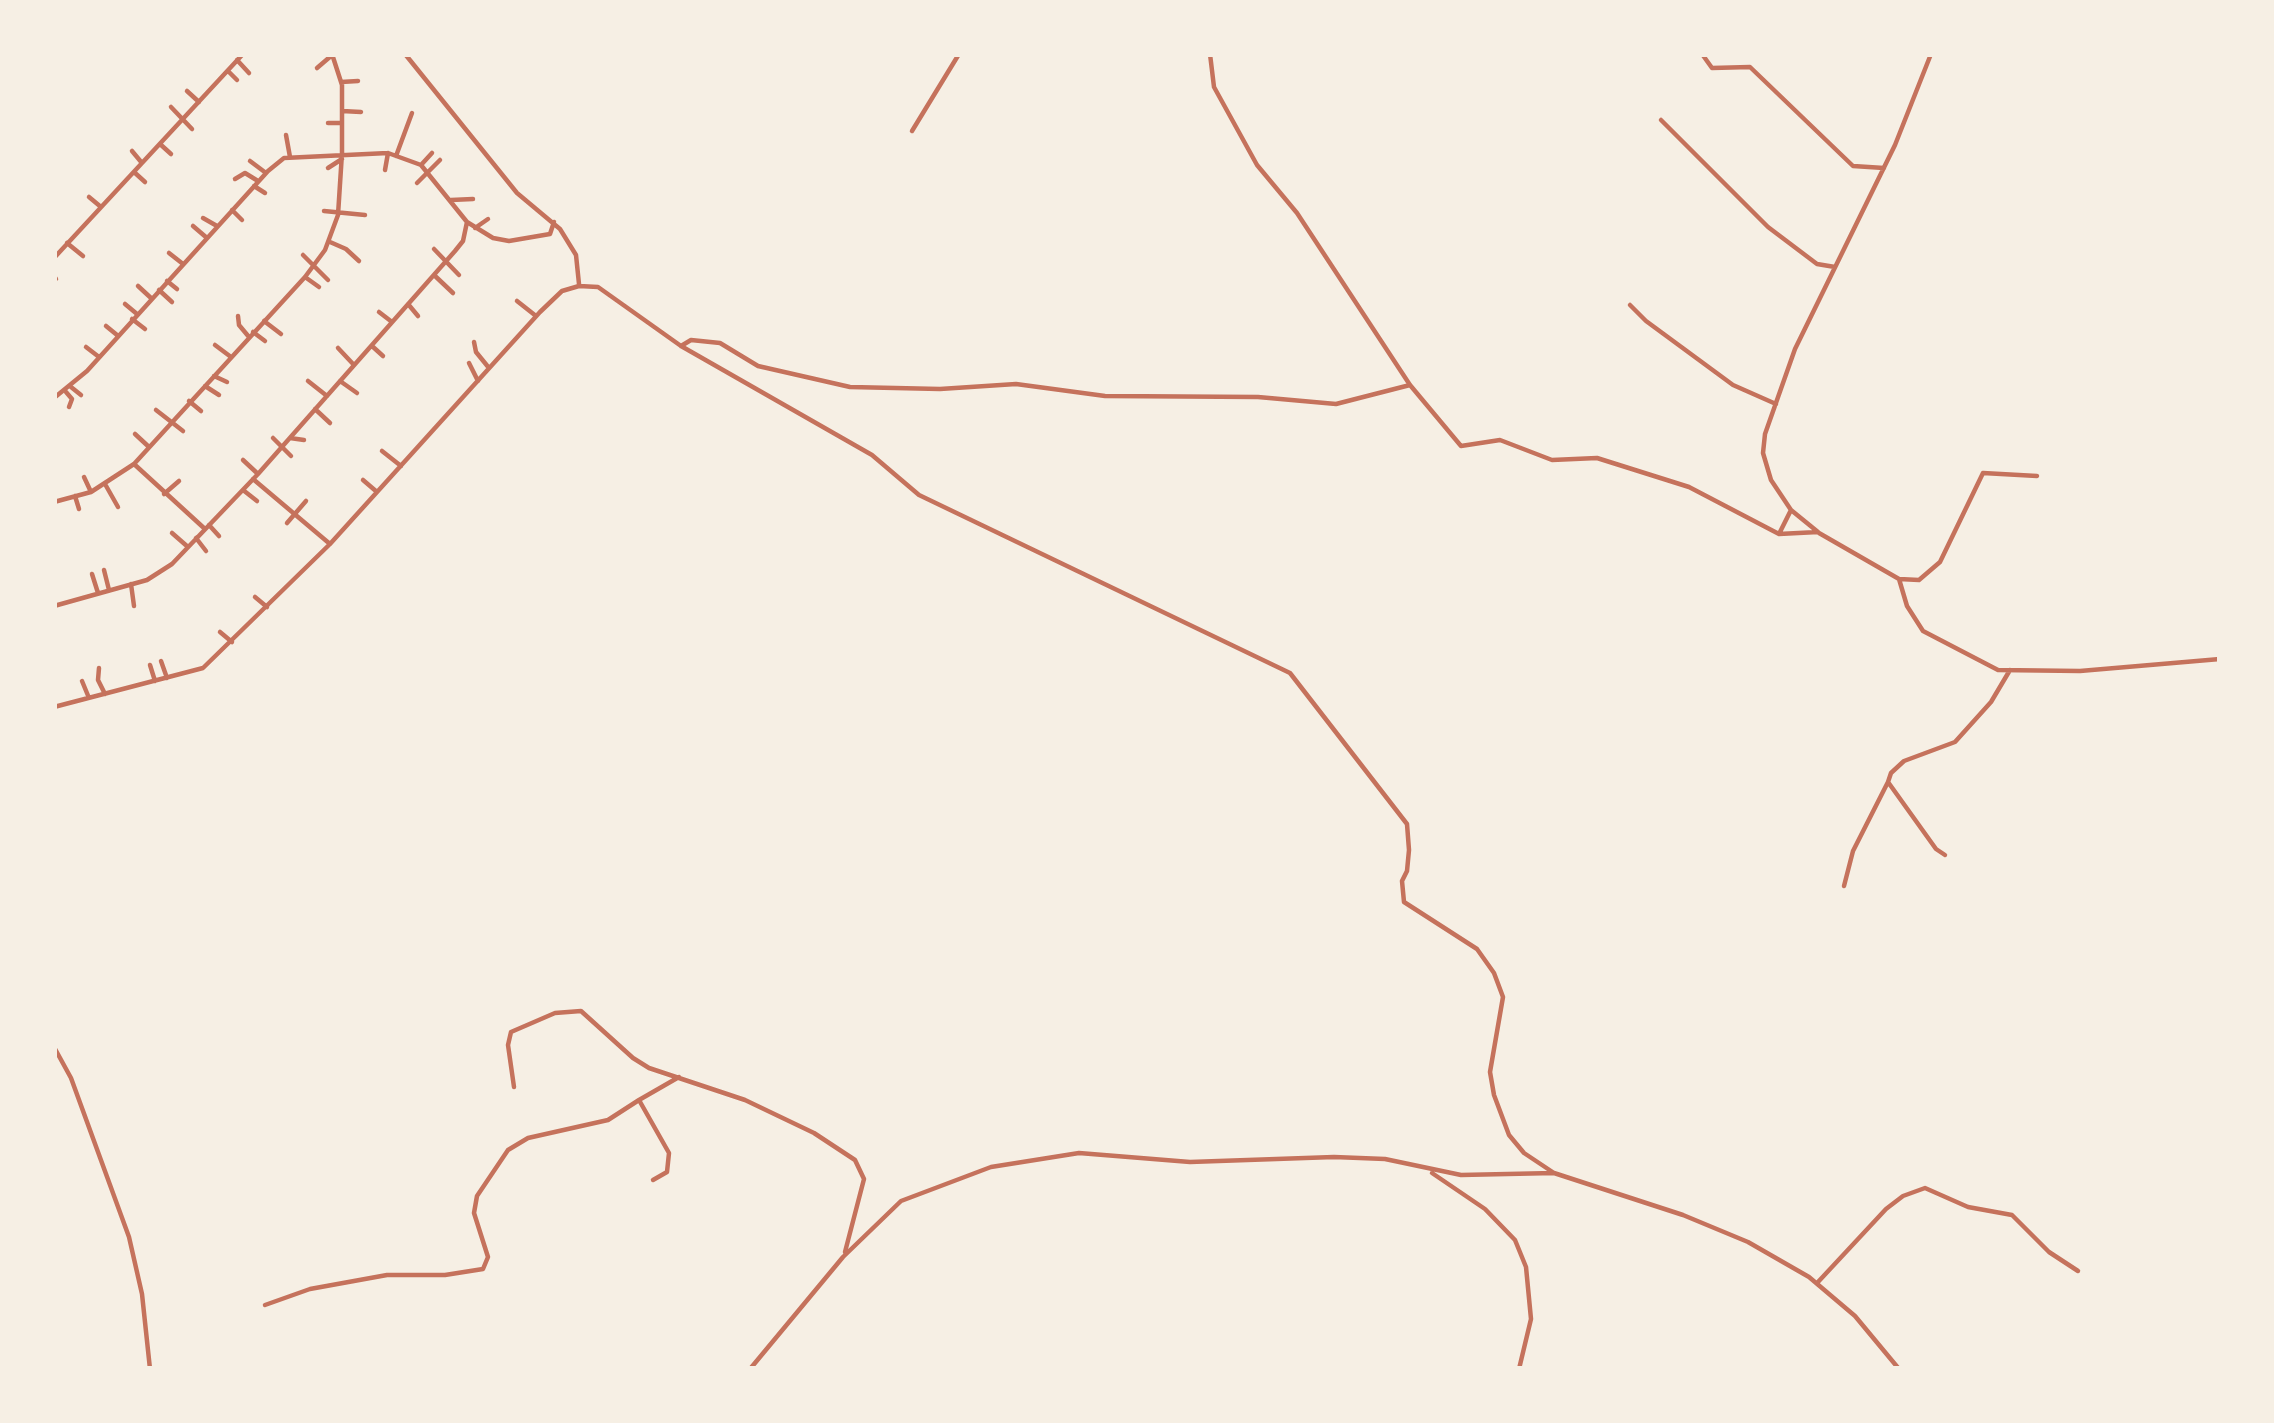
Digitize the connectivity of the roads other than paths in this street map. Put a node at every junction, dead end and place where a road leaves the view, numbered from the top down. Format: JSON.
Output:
{"nodes":[{"id":1,"x":243,"y":54,"type":"edge"},
{"id":2,"x":333,"y":54,"type":"edge"},
{"id":3,"x":405,"y":54,"type":"edge"},
{"id":4,"x":959,"y":54,"type":"edge"},
{"id":5,"x":1210,"y":54,"type":"edge"},
{"id":6,"x":1702,"y":54,"type":"edge"},
{"id":7,"x":1931,"y":54,"type":"edge"},
{"id":8,"x":237,"y":60,"type":"junction"},
{"id":9,"x":317,"y":68,"type":"dead end"},
{"id":10,"x":228,"y":71,"type":"junction"},
{"id":11,"x":249,"y":73,"type":"dead end"},
{"id":12,"x":236,"y":80,"type":"dead end"},
{"id":13,"x":358,"y":81,"type":"dead end"},
{"id":14,"x":341,"y":82,"type":"junction"},
{"id":15,"x":187,"y":91,"type":"dead end"},
{"id":16,"x":199,"y":102,"type":"junction"},
{"id":17,"x":171,"y":107,"type":"dead end"},
{"id":18,"x":342,"y":111,"type":"junction"},
{"id":19,"x":361,"y":112,"type":"dead end"},
{"id":20,"x":412,"y":113,"type":"dead end"},
{"id":21,"x":184,"y":118,"type":"junction"},
{"id":22,"x":1661,"y":120,"type":"dead end"},
{"id":23,"x":328,"y":123,"type":"dead end"},
{"id":24,"x":342,"y":123,"type":"junction"},
{"id":25,"x":192,"y":129,"type":"dead end"},
{"id":26,"x":912,"y":131,"type":"dead end"},
{"id":27,"x":286,"y":135,"type":"dead end"},
{"id":28,"x":160,"y":144,"type":"junction"},
{"id":29,"x":132,"y":151,"type":"dead end"},
{"id":30,"x":388,"y":153,"type":"junction"},
{"id":31,"x":432,"y":153,"type":"dead end"},
{"id":32,"x":171,"y":154,"type":"dead end"},
{"id":33,"x":342,"y":156,"type":"junction"},
{"id":34,"x":396,"y":156,"type":"junction"},
{"id":35,"x":290,"y":157,"type":"junction"},
{"id":36,"x":440,"y":160,"type":"dead end"},
{"id":37,"x":250,"y":161,"type":"dead end"},
{"id":38,"x":142,"y":163,"type":"junction"},
{"id":39,"x":422,"y":165,"type":"junction"},
{"id":40,"x":328,"y":168,"type":"dead end"},
{"id":41,"x":1884,"y":168,"type":"junction"},
{"id":42,"x":385,"y":170,"type":"dead end"},
{"id":43,"x":134,"y":172,"type":"junction"},
{"id":44,"x":428,"y":173,"type":"junction"},
{"id":45,"x":235,"y":179,"type":"dead end"},
{"id":46,"x":260,"y":180,"type":"junction"},
{"id":47,"x":145,"y":182,"type":"dead end"},
{"id":48,"x":417,"y":183,"type":"dead end"},
{"id":49,"x":270,"y":184,"type":"dead end"},
{"id":50,"x":265,"y":193,"type":"dead end"},
{"id":51,"x":89,"y":197,"type":"dead end"},
{"id":52,"x":473,"y":199,"type":"dead end"},
{"id":53,"x":451,"y":200,"type":"junction"},
{"id":54,"x":101,"y":207,"type":"junction"},
{"id":55,"x":232,"y":210,"type":"junction"},
{"id":56,"x":324,"y":211,"type":"dead end"},
{"id":57,"x":459,"y":211,"type":"junction"},
{"id":58,"x":338,"y":214,"type":"junction"},
{"id":59,"x":365,"y":215,"type":"dead end"},
{"id":60,"x":203,"y":218,"type":"dead end"},
{"id":61,"x":452,"y":219,"type":"dead end"},
{"id":62,"x":488,"y":219,"type":"dead end"},
{"id":63,"x":242,"y":220,"type":"dead end"},
{"id":64,"x":554,"y":221,"type":"junction"},
{"id":65,"x":467,"y":222,"type":"junction"},
{"id":66,"x":193,"y":226,"type":"dead end"},
{"id":67,"x":217,"y":226,"type":"junction"},
{"id":68,"x":475,"y":228,"type":"junction"},
{"id":69,"x":207,"y":238,"type":"junction"},
{"id":70,"x":330,"y":242,"type":"junction"},
{"id":71,"x":68,"y":243,"type":"junction"},
{"id":72,"x":434,"y":249,"type":"dead end"},
{"id":73,"x":169,"y":253,"type":"dead end"},
{"id":74,"x":303,"y":255,"type":"dead end"},
{"id":75,"x":83,"y":256,"type":"dead end"},
{"id":76,"x":54,"y":257,"type":"edge"},
{"id":77,"x":359,"y":261,"type":"dead end"},
{"id":78,"x":446,"y":262,"type":"junction"},
{"id":79,"x":183,"y":264,"type":"junction"},
{"id":80,"x":1835,"y":267,"type":"junction"},
{"id":81,"x":313,"y":268,"type":"junction"},
{"id":82,"x":434,"y":275,"type":"junction"},
{"id":83,"x":459,"y":275,"type":"dead end"},
{"id":84,"x":305,"y":278,"type":"junction"},
{"id":85,"x":328,"y":280,"type":"dead end"},
{"id":86,"x":166,"y":281,"type":"junction"},
{"id":87,"x":138,"y":286,"type":"dead end"},
{"id":88,"x":579,"y":286,"type":"junction"},
{"id":89,"x":319,"y":287,"type":"dead end"},
{"id":90,"x":176,"y":289,"type":"dead end"},
{"id":91,"x":159,"y":290,"type":"junction"},
{"id":92,"x":453,"y":292,"type":"dead end"},
{"id":93,"x":151,"y":298,"type":"junction"},
{"id":94,"x":517,"y":301,"type":"dead end"},
{"id":95,"x":172,"y":302,"type":"dead end"},
{"id":96,"x":125,"y":304,"type":"dead end"},
{"id":97,"x":408,"y":304,"type":"junction"},
{"id":98,"x":1630,"y":305,"type":"dead end"},
{"id":99,"x":379,"y":312,"type":"dead end"},
{"id":100,"x":134,"y":316,"type":"junction"},
{"id":101,"x":238,"y":316,"type":"dead end"},
{"id":102,"x":418,"y":316,"type":"dead end"},
{"id":103,"x":536,"y":316,"type":"junction"},
{"id":104,"x":264,"y":321,"type":"junction"},
{"id":105,"x":392,"y":322,"type":"junction"},
{"id":106,"x":106,"y":326,"type":"dead end"},
{"id":107,"x":145,"y":329,"type":"dead end"},
{"id":108,"x":251,"y":334,"type":"junction"},
{"id":109,"x":281,"y":334,"type":"dead end"},
{"id":110,"x":117,"y":335,"type":"junction"},
{"id":111,"x":265,"y":341,"type":"dead end"},
{"id":112,"x":474,"y":342,"type":"dead end"},
{"id":113,"x":215,"y":345,"type":"dead end"},
{"id":114,"x":372,"y":346,"type":"junction"},
{"id":115,"x":681,"y":346,"type":"junction"},
{"id":116,"x":86,"y":347,"type":"dead end"},
{"id":117,"x":338,"y":348,"type":"dead end"},
{"id":118,"x":383,"y":356,"type":"dead end"},
{"id":119,"x":231,"y":357,"type":"junction"},
{"id":120,"x":100,"y":358,"type":"junction"},
{"id":121,"x":469,"y":362,"type":"dead end"},
{"id":122,"x":354,"y":365,"type":"junction"},
{"id":123,"x":489,"y":368,"type":"junction"},
{"id":124,"x":214,"y":376,"type":"junction"},
{"id":125,"x":308,"y":381,"type":"dead end"},
{"id":126,"x":340,"y":381,"type":"junction"},
{"id":127,"x":478,"y":381,"type":"junction"},
{"id":128,"x":227,"y":382,"type":"dead end"},
{"id":129,"x":1410,"y":385,"type":"junction"},
{"id":130,"x":205,"y":386,"type":"junction"},
{"id":131,"x":69,"y":390,"type":"junction"},
{"id":132,"x":357,"y":393,"type":"dead end"},
{"id":133,"x":81,"y":395,"type":"dead end"},
{"id":134,"x":219,"y":395,"type":"dead end"},
{"id":135,"x":327,"y":396,"type":"junction"},
{"id":136,"x":54,"y":398,"type":"edge"},
{"id":137,"x":189,"y":401,"type":"junction"},
{"id":138,"x":1776,"y":404,"type":"junction"},
{"id":139,"x":69,"y":407,"type":"dead end"},
{"id":140,"x":315,"y":409,"type":"junction"},
{"id":141,"x":156,"y":410,"type":"dead end"},
{"id":142,"x":201,"y":411,"type":"dead end"},
{"id":143,"x":171,"y":422,"type":"junction"},
{"id":144,"x":330,"y":422,"type":"dead end"},
{"id":145,"x":183,"y":431,"type":"dead end"},
{"id":146,"x":134,"y":434,"type":"dead end"},
{"id":147,"x":274,"y":438,"type":"dead end"},
{"id":148,"x":290,"y":438,"type":"junction"},
{"id":149,"x":304,"y":440,"type":"dead end"},
{"id":150,"x":283,"y":446,"type":"junction"},
{"id":151,"x":149,"y":447,"type":"junction"},
{"id":152,"x":382,"y":451,"type":"dead end"},
{"id":153,"x":291,"y":456,"type":"dead end"},
{"id":154,"x":244,"y":460,"type":"dead end"},
{"id":155,"x":134,"y":464,"type":"junction"},
{"id":156,"x":400,"y":466,"type":"junction"},
{"id":157,"x":255,"y":476,"type":"junction"},
{"id":158,"x":2037,"y":476,"type":"dead end"},
{"id":159,"x":84,"y":478,"type":"dead end"},
{"id":160,"x":363,"y":480,"type":"dead end"},
{"id":161,"x":179,"y":481,"type":"dead end"},
{"id":162,"x":153,"y":483,"type":"junction"},
{"id":163,"x":105,"y":484,"type":"junction"},
{"id":164,"x":146,"y":490,"type":"dead end"},
{"id":165,"x":243,"y":490,"type":"junction"},
{"id":166,"x":91,"y":492,"type":"junction"},
{"id":167,"x":376,"y":492,"type":"junction"},
{"id":168,"x":164,"y":494,"type":"junction"},
{"id":169,"x":75,"y":496,"type":"junction"},
{"id":170,"x":306,"y":500,"type":"dead end"},
{"id":171,"x":257,"y":501,"type":"dead end"},
{"id":172,"x":54,"y":502,"type":"edge"},
{"id":173,"x":118,"y":507,"type":"dead end"},
{"id":174,"x":79,"y":509,"type":"dead end"},
{"id":175,"x":1791,"y":510,"type":"junction"},
{"id":176,"x":296,"y":515,"type":"junction"},
{"id":177,"x":287,"y":523,"type":"dead end"},
{"id":178,"x":207,"y":527,"type":"junction"},
{"id":179,"x":172,"y":532,"type":"dead end"},
{"id":180,"x":1818,"y":532,"type":"junction"},
{"id":181,"x":1779,"y":534,"type":"junction"},
{"id":182,"x":219,"y":536,"type":"dead end"},
{"id":183,"x":196,"y":538,"type":"junction"},
{"id":184,"x":330,"y":544,"type":"junction"},
{"id":185,"x":188,"y":547,"type":"junction"},
{"id":186,"x":206,"y":551,"type":"dead end"},
{"id":187,"x":104,"y":570,"type":"dead end"},
{"id":188,"x":92,"y":574,"type":"dead end"},
{"id":189,"x":1899,"y":579,"type":"junction"},
{"id":190,"x":131,"y":584,"type":"junction"},
{"id":191,"x":110,"y":590,"type":"junction"},
{"id":192,"x":98,"y":593,"type":"junction"},
{"id":193,"x":255,"y":597,"type":"dead end"},
{"id":194,"x":54,"y":606,"type":"edge"},
{"id":195,"x":134,"y":606,"type":"dead end"},
{"id":196,"x":267,"y":607,"type":"junction"},
{"id":197,"x":220,"y":632,"type":"dead end"},
{"id":198,"x":232,"y":642,"type":"junction"},
{"id":199,"x":215,"y":644,"type":"dead end"},
{"id":200,"x":224,"y":650,"type":"junction"},
{"id":201,"x":2220,"y":659,"type":"edge"},
{"id":202,"x":160,"y":661,"type":"dead end"},
{"id":203,"x":150,"y":665,"type":"dead end"},
{"id":204,"x":99,"y":668,"type":"dead end"},
{"id":205,"x":2010,"y":670,"type":"junction"},
{"id":206,"x":166,"y":678,"type":"junction"},
{"id":207,"x":82,"y":681,"type":"dead end"},
{"id":208,"x":154,"y":681,"type":"junction"},
{"id":209,"x":105,"y":694,"type":"junction"},
{"id":210,"x":89,"y":698,"type":"junction"},
{"id":211,"x":54,"y":707,"type":"edge"},
{"id":212,"x":1888,"y":782,"type":"junction"},
{"id":213,"x":1946,"y":855,"type":"dead end"},
{"id":214,"x":1844,"y":886,"type":"dead end"},
{"id":215,"x":54,"y":1047,"type":"edge"},
{"id":216,"x":679,"y":1077,"type":"junction"},
{"id":217,"x":514,"y":1088,"type":"dead end"},
{"id":218,"x":638,"y":1100,"type":"junction"},
{"id":219,"x":1427,"y":1170,"type":"junction"},
{"id":220,"x":1553,"y":1172,"type":"junction"},
{"id":221,"x":653,"y":1180,"type":"dead end"},
{"id":222,"x":843,"y":1257,"type":"junction"},
{"id":223,"x":2078,"y":1271,"type":"dead end"},
{"id":224,"x":1817,"y":1283,"type":"junction"},
{"id":225,"x":265,"y":1305,"type":"dead end"},
{"id":226,"x":150,"y":1369,"type":"edge"},
{"id":227,"x":750,"y":1369,"type":"edge"},
{"id":228,"x":1519,"y":1369,"type":"edge"},
{"id":229,"x":1899,"y":1369,"type":"edge"}],
"edges":[{"from":1,"to":8,"type":"street"},
{"from":2,"to":9,"type":"street"},
{"from":2,"to":14,"type":"street"},
{"from":3,"to":64,"type":"street"},
{"from":4,"to":26,"type":"street"},
{"from":5,"to":129,"type":"street"},
{"from":6,"to":41,"type":"street"},
{"from":7,"to":41,"type":"street"},
{"from":8,"to":10,"type":"street"},
{"from":8,"to":11,"type":"street"},
{"from":10,"to":12,"type":"street"},
{"from":10,"to":16,"type":"street"},
{"from":13,"to":14,"type":"street"},
{"from":14,"to":18,"type":"street"},
{"from":15,"to":16,"type":"street"},
{"from":16,"to":21,"type":"street"},
{"from":17,"to":21,"type":"street"},
{"from":18,"to":19,"type":"street"},
{"from":18,"to":24,"type":"street"},
{"from":20,"to":34,"type":"street"},
{"from":21,"to":25,"type":"street"},
{"from":21,"to":28,"type":"street"},
{"from":22,"to":80,"type":"street"},
{"from":23,"to":24,"type":"street"},
{"from":24,"to":33,"type":"street"},
{"from":27,"to":35,"type":"street"},
{"from":28,"to":32,"type":"street"},
{"from":28,"to":38,"type":"street"},
{"from":29,"to":38,"type":"street"},
{"from":30,"to":33,"type":"street"},
{"from":30,"to":34,"type":"street"},
{"from":30,"to":42,"type":"street"},
{"from":31,"to":39,"type":"street"},
{"from":33,"to":35,"type":"street"},
{"from":33,"to":40,"type":"street"},
{"from":33,"to":58,"type":"street"},
{"from":34,"to":39,"type":"street"},
{"from":35,"to":46,"type":"street"},
{"from":36,"to":44,"type":"street"},
{"from":37,"to":46,"type":"street"},
{"from":38,"to":43,"type":"street"},
{"from":39,"to":44,"type":"street"},
{"from":41,"to":80,"type":"street"},
{"from":43,"to":47,"type":"street"},
{"from":43,"to":54,"type":"street"},
{"from":44,"to":48,"type":"street"},
{"from":44,"to":53,"type":"street"},
{"from":45,"to":46,"type":"street"},
{"from":46,"to":49,"type":"street"},
{"from":46,"to":50,"type":"street"},
{"from":46,"to":55,"type":"street"},
{"from":51,"to":54,"type":"street"},
{"from":52,"to":53,"type":"street"},
{"from":53,"to":57,"type":"street"},
{"from":54,"to":71,"type":"street"},
{"from":55,"to":63,"type":"street"},
{"from":55,"to":67,"type":"street"},
{"from":56,"to":58,"type":"street"},
{"from":57,"to":61,"type":"street"},
{"from":57,"to":65,"type":"street"},
{"from":58,"to":59,"type":"street"},
{"from":58,"to":70,"type":"street"},
{"from":60,"to":67,"type":"street"},
{"from":62,"to":68,"type":"street"},
{"from":64,"to":68,"type":"street"},
{"from":64,"to":88,"type":"street"},
{"from":65,"to":68,"type":"street"},
{"from":65,"to":78,"type":"street"},
{"from":66,"to":69,"type":"street"},
{"from":67,"to":69,"type":"street"},
{"from":69,"to":79,"type":"street"},
{"from":70,"to":77,"type":"street"},
{"from":70,"to":81,"type":"street"},
{"from":71,"to":75,"type":"street"},
{"from":71,"to":76,"type":"street"},
{"from":72,"to":78,"type":"street"},
{"from":73,"to":79,"type":"street"},
{"from":74,"to":81,"type":"street"},
{"from":78,"to":82,"type":"street"},
{"from":78,"to":83,"type":"street"},
{"from":79,"to":86,"type":"street"},
{"from":80,"to":138,"type":"street"},
{"from":81,"to":84,"type":"street"},
{"from":81,"to":85,"type":"street"},
{"from":82,"to":92,"type":"street"},
{"from":82,"to":97,"type":"street"},
{"from":84,"to":89,"type":"street"},
{"from":84,"to":104,"type":"street"},
{"from":86,"to":90,"type":"street"},
{"from":86,"to":91,"type":"street"},
{"from":87,"to":93,"type":"street"},
{"from":88,"to":103,"type":"street"},
{"from":88,"to":115,"type":"street"},
{"from":91,"to":93,"type":"street"},
{"from":91,"to":95,"type":"street"},
{"from":93,"to":100,"type":"street"},
{"from":94,"to":103,"type":"street"},
{"from":96,"to":100,"type":"street"},
{"from":97,"to":102,"type":"street"},
{"from":97,"to":105,"type":"street"},
{"from":98,"to":138,"type":"street"},
{"from":99,"to":105,"type":"street"},
{"from":100,"to":107,"type":"street"},
{"from":100,"to":110,"type":"street"},
{"from":101,"to":108,"type":"street"},
{"from":103,"to":123,"type":"street"},
{"from":104,"to":108,"type":"street"},
{"from":104,"to":109,"type":"street"},
{"from":105,"to":114,"type":"street"},
{"from":106,"to":110,"type":"street"},
{"from":108,"to":111,"type":"street"},
{"from":108,"to":119,"type":"street"},
{"from":110,"to":120,"type":"street"},
{"from":112,"to":123,"type":"street"},
{"from":113,"to":119,"type":"street"},
{"from":114,"to":118,"type":"street"},
{"from":114,"to":122,"type":"street"},
{"from":115,"to":129,"type":"street"},
{"from":115,"to":220,"type":"street"},
{"from":116,"to":120,"type":"street"},
{"from":117,"to":122,"type":"street"},
{"from":119,"to":124,"type":"street"},
{"from":120,"to":131,"type":"street"},
{"from":121,"to":127,"type":"street"},
{"from":122,"to":126,"type":"street"},
{"from":123,"to":127,"type":"street"},
{"from":124,"to":128,"type":"street"},
{"from":124,"to":130,"type":"street"},
{"from":125,"to":135,"type":"street"},
{"from":126,"to":132,"type":"street"},
{"from":126,"to":135,"type":"street"},
{"from":127,"to":156,"type":"street"},
{"from":129,"to":181,"type":"street"},
{"from":130,"to":134,"type":"street"},
{"from":130,"to":137,"type":"street"},
{"from":131,"to":133,"type":"street"},
{"from":131,"to":136,"type":"street"},
{"from":131,"to":139,"type":"street"},
{"from":135,"to":140,"type":"street"},
{"from":137,"to":142,"type":"street"},
{"from":137,"to":143,"type":"street"},
{"from":138,"to":175,"type":"street"},
{"from":140,"to":144,"type":"street"},
{"from":140,"to":148,"type":"street"},
{"from":141,"to":143,"type":"street"},
{"from":143,"to":145,"type":"street"},
{"from":143,"to":151,"type":"street"},
{"from":146,"to":151,"type":"street"},
{"from":147,"to":150,"type":"street"},
{"from":148,"to":149,"type":"street"},
{"from":148,"to":150,"type":"street"},
{"from":150,"to":153,"type":"street"},
{"from":150,"to":157,"type":"street"},
{"from":151,"to":155,"type":"street"},
{"from":152,"to":156,"type":"street"},
{"from":154,"to":157,"type":"street"},
{"from":155,"to":162,"type":"street"},
{"from":155,"to":163,"type":"street"},
{"from":156,"to":167,"type":"street"},
{"from":157,"to":165,"type":"street"},
{"from":157,"to":176,"type":"street"},
{"from":158,"to":189,"type":"street"},
{"from":159,"to":166,"type":"street"},
{"from":160,"to":167,"type":"street"},
{"from":161,"to":168,"type":"street"},
{"from":162,"to":164,"type":"street"},
{"from":162,"to":168,"type":"street"},
{"from":163,"to":166,"type":"street"},
{"from":163,"to":173,"type":"street"},
{"from":165,"to":171,"type":"street"},
{"from":165,"to":178,"type":"street"},
{"from":166,"to":169,"type":"street"},
{"from":167,"to":184,"type":"street"},
{"from":168,"to":178,"type":"street"},
{"from":169,"to":172,"type":"street"},
{"from":169,"to":174,"type":"street"},
{"from":170,"to":176,"type":"street"},
{"from":175,"to":180,"type":"street"},
{"from":175,"to":181,"type":"street"},
{"from":176,"to":177,"type":"street"},
{"from":176,"to":184,"type":"street"},
{"from":178,"to":182,"type":"street"},
{"from":178,"to":183,"type":"street"},
{"from":179,"to":185,"type":"street"},
{"from":180,"to":181,"type":"street"},
{"from":180,"to":189,"type":"street"},
{"from":183,"to":185,"type":"street"},
{"from":183,"to":186,"type":"street"},
{"from":184,"to":196,"type":"street"},
{"from":185,"to":190,"type":"street"},
{"from":187,"to":191,"type":"street"},
{"from":188,"to":192,"type":"street"},
{"from":189,"to":205,"type":"street"},
{"from":190,"to":191,"type":"street"},
{"from":190,"to":195,"type":"street"},
{"from":191,"to":192,"type":"street"},
{"from":192,"to":194,"type":"street"},
{"from":193,"to":196,"type":"street"},
{"from":196,"to":198,"type":"street"},
{"from":197,"to":198,"type":"street"},
{"from":198,"to":200,"type":"street"},
{"from":199,"to":200,"type":"street"},
{"from":200,"to":206,"type":"street"},
{"from":201,"to":205,"type":"street"},
{"from":202,"to":206,"type":"street"},
{"from":203,"to":208,"type":"street"},
{"from":204,"to":209,"type":"street"},
{"from":205,"to":212,"type":"street"},
{"from":206,"to":208,"type":"street"},
{"from":207,"to":210,"type":"street"},
{"from":208,"to":209,"type":"street"},
{"from":209,"to":210,"type":"street"},
{"from":210,"to":211,"type":"street"},
{"from":212,"to":213,"type":"street"},
{"from":212,"to":214,"type":"street"},
{"from":215,"to":226,"type":"street"},
{"from":216,"to":217,"type":"street"},
{"from":216,"to":218,"type":"street"},
{"from":216,"to":222,"type":"street"},
{"from":218,"to":221,"type":"street"},
{"from":218,"to":225,"type":"street"},
{"from":219,"to":220,"type":"street"},
{"from":219,"to":222,"type":"street"},
{"from":219,"to":228,"type":"street"},
{"from":220,"to":224,"type":"street"},
{"from":222,"to":227,"type":"street"},
{"from":223,"to":224,"type":"street"},
{"from":224,"to":229,"type":"street"}]}
